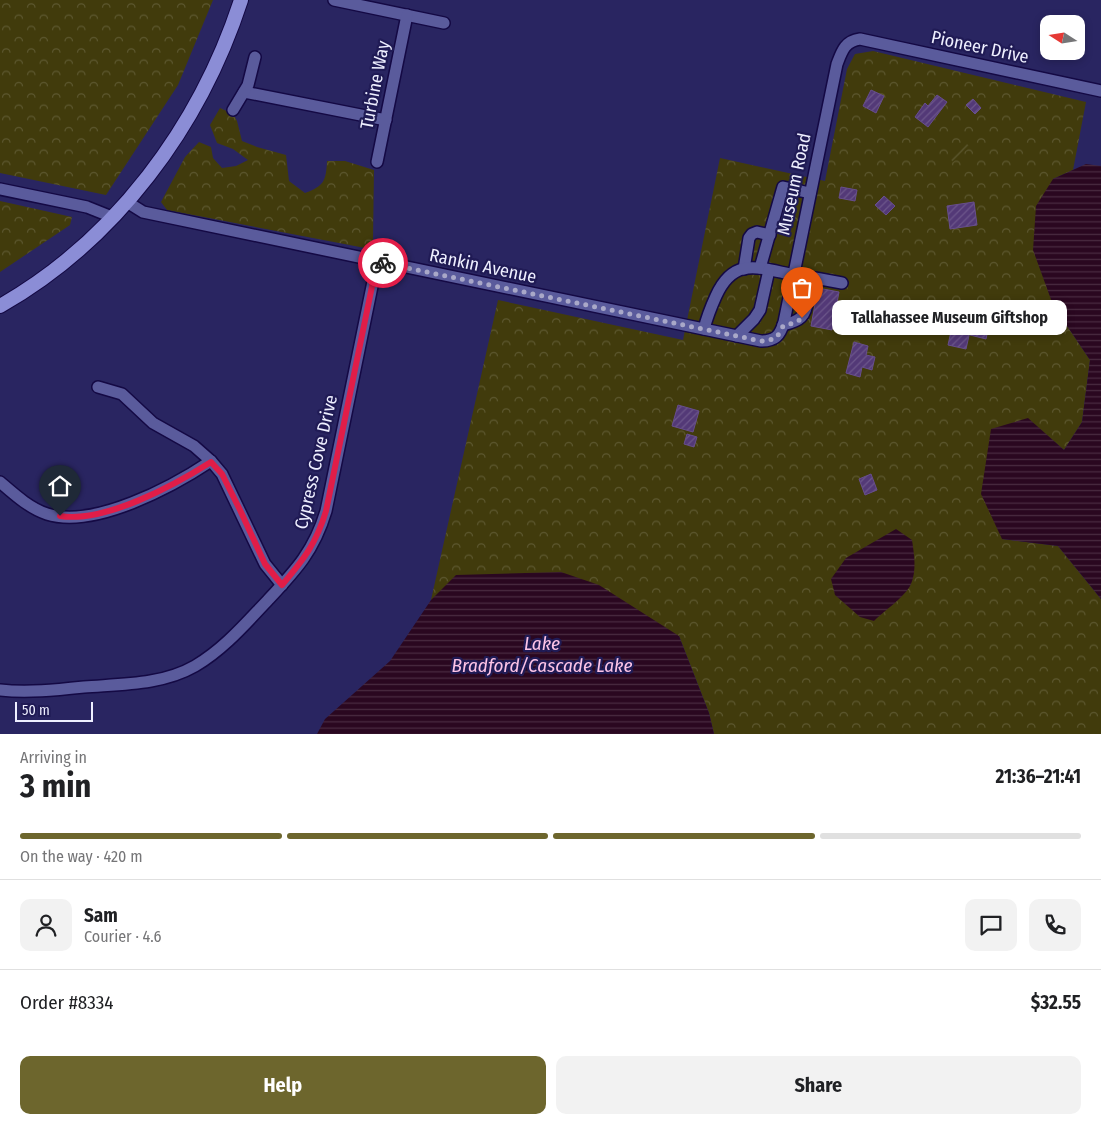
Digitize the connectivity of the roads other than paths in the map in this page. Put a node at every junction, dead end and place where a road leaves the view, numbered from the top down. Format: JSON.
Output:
{"nodes":[{"id":1,"x":241,"y":0,"type":"edge"},
{"id":2,"x":334,"y":0,"type":"edge"},
{"id":3,"x":407,"y":15,"type":"junction"},
{"id":4,"x":444,"y":23,"type":"dead end"},
{"id":5,"x":852,"y":40,"type":"joint"},
{"id":6,"x":255,"y":58,"type":"dead end"},
{"id":7,"x":1101,"y":91,"type":"edge"},
{"id":8,"x":244,"y":92,"type":"junction"},
{"id":9,"x":233,"y":110,"type":"dead end"},
{"id":10,"x":386,"y":120,"type":"junction"},
{"id":11,"x":377,"y":162,"type":"dead end"},
{"id":12,"x":0,"y":189,"type":"edge"},
{"id":13,"x":810,"y":193,"type":"junction"},
{"id":14,"x":127,"y":202,"type":"junction"},
{"id":15,"x":112,"y":217,"type":"junction"},
{"id":16,"x":770,"y":235,"type":"junction"},
{"id":17,"x":377,"y":262,"type":"junction"},
{"id":18,"x":744,"y":268,"type":"junction"},
{"id":19,"x":765,"y":269,"type":"junction"},
{"id":20,"x":795,"y":283,"type":"junction"},
{"id":21,"x":842,"y":284,"type":"dead end"},
{"id":22,"x":0,"y":306,"type":"edge"},
{"id":23,"x":783,"y":326,"type":"junction"},
{"id":24,"x":704,"y":329,"type":"junction"},
{"id":25,"x":737,"y":336,"type":"junction"},
{"id":26,"x":776,"y":338,"type":"joint"},
{"id":27,"x":98,"y":387,"type":"dead end"},
{"id":28,"x":211,"y":462,"type":"junction"},
{"id":29,"x":0,"y":482,"type":"edge"},
{"id":30,"x":282,"y":585,"type":"junction"},
{"id":31,"x":0,"y":690,"type":"edge"}],
"edges":[{"from":1,"to":14,"type":"main road"},
{"from":2,"to":3,"type":"street"},
{"from":3,"to":4,"type":"street"},
{"from":3,"to":10,"type":"street","name":"Turbine Way"},
{"from":5,"to":7,"type":"street","name":"Pioneer Drive"},
{"from":5,"to":13,"type":"street","name":"Museum Road"},
{"from":6,"to":8,"type":"street"},
{"from":8,"to":9,"type":"street"},
{"from":8,"to":10,"type":"street"},
{"from":10,"to":11,"type":"street","name":"Turbine Way"},
{"from":12,"to":15,"type":"street"},
{"from":13,"to":16,"type":"street"},
{"from":13,"to":20,"type":"street","name":"Museum Road"},
{"from":14,"to":15,"type":"main road"},
{"from":14,"to":17,"type":"street","name":"Rankin Avenue"},
{"from":15,"to":22,"type":"main road"},
{"from":16,"to":18,"type":"street"},
{"from":16,"to":19,"type":"street"},
{"from":17,"to":24,"type":"street","name":"Rankin Avenue"},
{"from":17,"to":30,"type":"street","name":"Cypress Cove Drive"},
{"from":18,"to":19,"type":"street"},
{"from":18,"to":24,"type":"street"},
{"from":19,"to":20,"type":"street"},
{"from":19,"to":25,"type":"street"},
{"from":20,"to":21,"type":"street"},
{"from":20,"to":23,"type":"street","name":"Museum Road"},
{"from":20,"to":23,"type":"street"},
{"from":23,"to":26,"type":"street","name":"Museum Road"},
{"from":24,"to":25,"type":"street","name":"Rankin Avenue"},
{"from":25,"to":26,"type":"street","name":"Rankin Avenue"},
{"from":27,"to":28,"type":"street"},
{"from":28,"to":29,"type":"street"},
{"from":28,"to":30,"type":"street"},
{"from":30,"to":31,"type":"street","name":"Cypress Cove Drive"}]}
